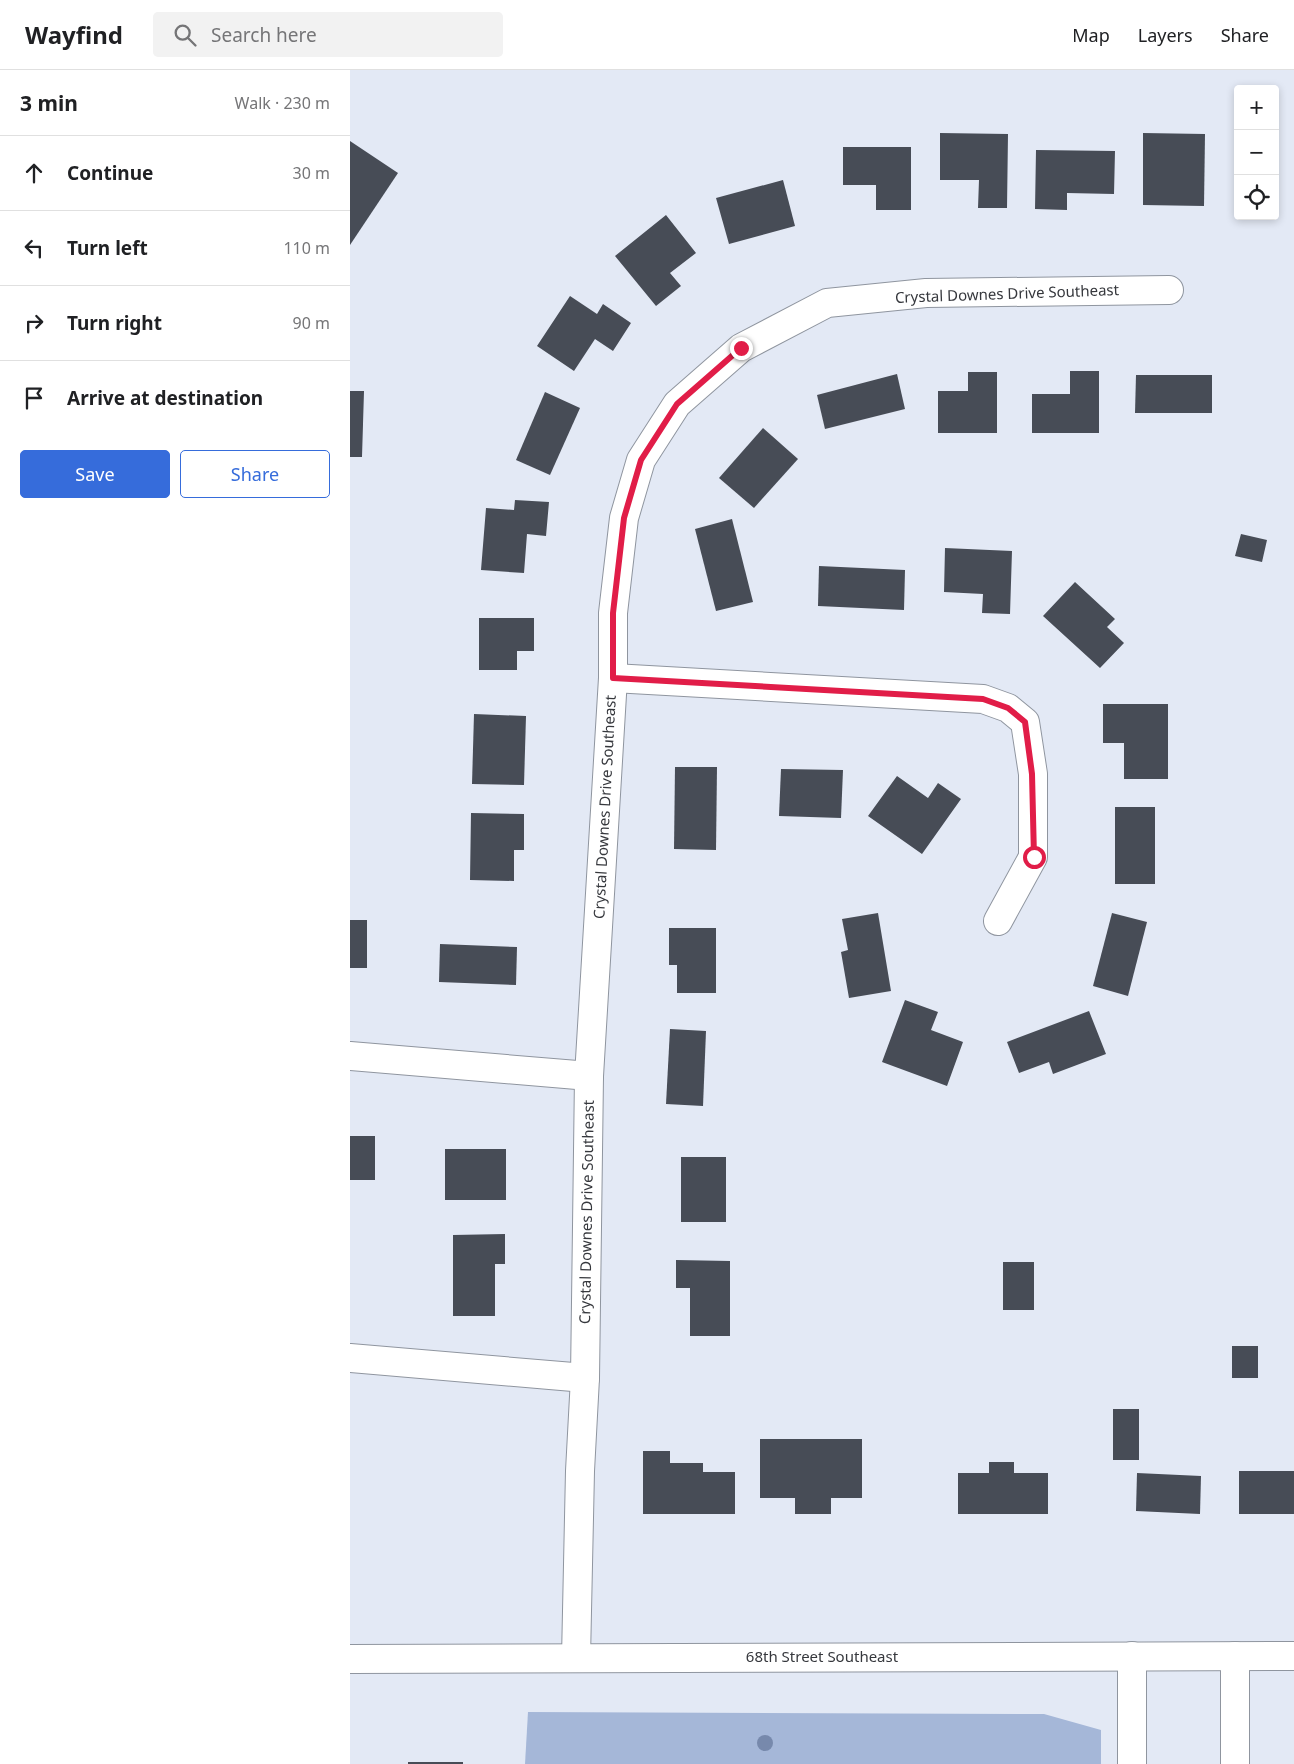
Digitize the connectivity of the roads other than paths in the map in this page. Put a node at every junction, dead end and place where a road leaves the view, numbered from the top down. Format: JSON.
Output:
{"nodes":[{"id":1,"x":1169,"y":290,"type":"dead end"},
{"id":2,"x":613,"y":678,"type":"junction"},
{"id":3,"x":998,"y":921,"type":"dead end"},
{"id":4,"x":350,"y":1056,"type":"edge"},
{"id":5,"x":589,"y":1076,"type":"junction"},
{"id":6,"x":350,"y":1358,"type":"edge"},
{"id":7,"x":585,"y":1378,"type":"junction"},
{"id":8,"x":1132,"y":1656,"type":"junction"},
{"id":9,"x":1235,"y":1656,"type":"junction"},
{"id":10,"x":1294,"y":1656,"type":"edge"},
{"id":11,"x":576,"y":1658,"type":"junction"},
{"id":12,"x":350,"y":1659,"type":"edge"},
{"id":13,"x":1132,"y":1764,"type":"edge"},
{"id":14,"x":1235,"y":1764,"type":"edge"}],
"edges":[{"from":1,"to":2,"type":"street","name":"Crystal Downes Drive Southeast"},
{"from":2,"to":3,"type":"street"},
{"from":2,"to":5,"type":"street","name":"Crystal Downes Drive Southeast"},
{"from":4,"to":5,"type":"street"},
{"from":5,"to":7,"type":"street","name":"Crystal Downes Drive Southeast"},
{"from":6,"to":7,"type":"street"},
{"from":7,"to":11,"type":"street","name":"Crystal Downes Drive Southeast"},
{"from":8,"to":9,"type":"street","name":"68th Street Southeast"},
{"from":8,"to":11,"type":"street","name":"68th Street Southeast"},
{"from":8,"to":13,"type":"street"},
{"from":9,"to":10,"type":"street","name":"68th Street Southeast"},
{"from":9,"to":14,"type":"street"},
{"from":11,"to":12,"type":"street","name":"68th Street Southeast"}]}
